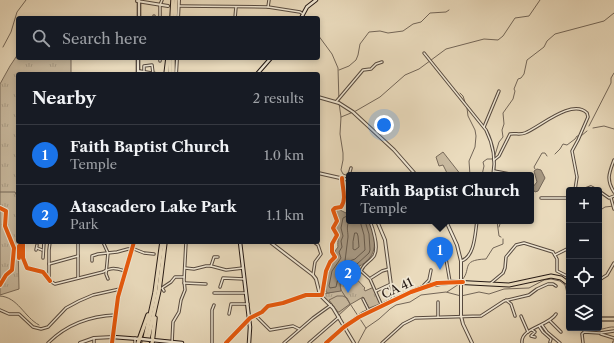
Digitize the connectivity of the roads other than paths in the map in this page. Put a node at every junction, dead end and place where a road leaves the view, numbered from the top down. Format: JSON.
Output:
{"nodes":[{"id":1,"x":138,"y":0,"type":"edge"},
{"id":2,"x":162,"y":0,"type":"edge"},
{"id":3,"x":173,"y":0,"type":"edge"},
{"id":4,"x":176,"y":0,"type":"edge"},
{"id":5,"x":179,"y":0,"type":"edge"},
{"id":6,"x":269,"y":0,"type":"edge"},
{"id":7,"x":316,"y":0,"type":"edge"},
{"id":8,"x":146,"y":1,"type":"edge"},
{"id":9,"x":160,"y":5,"type":"junction"},
{"id":10,"x":168,"y":6,"type":"dead end"},
{"id":11,"x":179,"y":6,"type":"junction"},
{"id":12,"x":236,"y":7,"type":"junction"},
{"id":13,"x":268,"y":8,"type":"junction"},
{"id":14,"x":303,"y":14,"type":"joint"},
{"id":15,"x":138,"y":16,"type":"edge"},
{"id":16,"x":160,"y":16,"type":"edge"},
{"id":17,"x":172,"y":16,"type":"edge"},
{"id":18,"x":175,"y":16,"type":"edge"},
{"id":19,"x":178,"y":16,"type":"edge"},
{"id":20,"x":235,"y":16,"type":"edge"},
{"id":21,"x":424,"y":53,"type":"dead end"},
{"id":22,"x":138,"y":60,"type":"edge"},
{"id":23,"x":169,"y":60,"type":"edge"},
{"id":24,"x":169,"y":60,"type":"edge"},
{"id":25,"x":173,"y":60,"type":"edge"},
{"id":26,"x":177,"y":60,"type":"edge"},
{"id":27,"x":269,"y":60,"type":"edge"},
{"id":28,"x":382,"y":62,"type":"dead end"},
{"id":29,"x":138,"y":72,"type":"edge"},
{"id":30,"x":144,"y":72,"type":"joint"},
{"id":31,"x":154,"y":72,"type":"edge"},
{"id":32,"x":166,"y":72,"type":"edge"},
{"id":33,"x":170,"y":72,"type":"edge"},
{"id":34,"x":173,"y":72,"type":"edge"},
{"id":35,"x":176,"y":72,"type":"edge"},
{"id":36,"x":259,"y":72,"type":"edge"},
{"id":37,"x":499,"y":91,"type":"dead end"},
{"id":38,"x":320,"y":98,"type":"edge"},
{"id":39,"x":336,"y":102,"type":"junction"},
{"id":40,"x":484,"y":127,"type":"junction"},
{"id":41,"x":494,"y":160,"type":"junction"},
{"id":42,"x":614,"y":160,"type":"edge"},
{"id":43,"x":351,"y":168,"type":"dead end"},
{"id":44,"x":494,"y":171,"type":"joint"},
{"id":45,"x":350,"y":172,"type":"edge"},
{"id":46,"x":413,"y":172,"type":"edge"},
{"id":47,"x":500,"y":172,"type":"edge"},
{"id":48,"x":320,"y":173,"type":"edge"},
{"id":49,"x":342,"y":178,"type":"junction"},
{"id":50,"x":346,"y":178,"type":"edge"},
{"id":51,"x":575,"y":187,"type":"edge"},
{"id":52,"x":614,"y":192,"type":"edge"},
{"id":53,"x":602,"y":193,"type":"edge"},
{"id":54,"x":614,"y":196,"type":"edge"},
{"id":55,"x":541,"y":198,"type":"dead end"},
{"id":56,"x":566,"y":198,"type":"edge"},
{"id":57,"x":611,"y":198,"type":"junction"},
{"id":58,"x":614,"y":209,"type":"edge"},
{"id":59,"x":371,"y":224,"type":"edge"},
{"id":60,"x":378,"y":224,"type":"edge"},
{"id":61,"x":447,"y":224,"type":"edge"},
{"id":62,"x":476,"y":224,"type":"edge"},
{"id":63,"x":44,"y":244,"type":"edge"},
{"id":64,"x":50,"y":244,"type":"edge"},
{"id":65,"x":78,"y":244,"type":"edge"},
{"id":66,"x":105,"y":244,"type":"edge"},
{"id":67,"x":133,"y":244,"type":"edge"},
{"id":68,"x":162,"y":244,"type":"edge"},
{"id":69,"x":165,"y":244,"type":"edge"},
{"id":70,"x":186,"y":244,"type":"edge"},
{"id":71,"x":240,"y":244,"type":"edge"},
{"id":72,"x":273,"y":244,"type":"edge"},
{"id":73,"x":316,"y":244,"type":"edge"},
{"id":74,"x":37,"y":246,"type":"dead end"},
{"id":75,"x":132,"y":249,"type":"junction"},
{"id":76,"x":43,"y":250,"type":"junction"},
{"id":77,"x":566,"y":250,"type":"edge"},
{"id":78,"x":108,"y":252,"type":"junction"},
{"id":79,"x":445,"y":253,"type":"dead end"},
{"id":80,"x":154,"y":254,"type":"dead end"},
{"id":81,"x":555,"y":255,"type":"junction"},
{"id":82,"x":78,"y":256,"type":"junction"},
{"id":83,"x":218,"y":256,"type":"dead end"},
{"id":84,"x":43,"y":258,"type":"dead end"},
{"id":85,"x":92,"y":261,"type":"dead end"},
{"id":86,"x":461,"y":261,"type":"junction"},
{"id":87,"x":614,"y":263,"type":"edge"},
{"id":88,"x":49,"y":264,"type":"junction"},
{"id":89,"x":212,"y":266,"type":"junction"},
{"id":90,"x":185,"y":268,"type":"junction"},
{"id":91,"x":243,"y":268,"type":"junction"},
{"id":92,"x":107,"y":269,"type":"junction"},
{"id":93,"x":389,"y":269,"type":"junction"},
{"id":94,"x":431,"y":270,"type":"dead end"},
{"id":95,"x":125,"y":271,"type":"junction"},
{"id":96,"x":313,"y":275,"type":"junction"},
{"id":97,"x":566,"y":275,"type":"edge"},
{"id":98,"x":184,"y":277,"type":"junction"},
{"id":99,"x":602,"y":278,"type":"edge"},
{"id":100,"x":78,"y":279,"type":"junction"},
{"id":101,"x":108,"y":279,"type":"dead end"},
{"id":102,"x":244,"y":279,"type":"junction"},
{"id":103,"x":370,"y":279,"type":"junction"},
{"id":104,"x":450,"y":282,"type":"junction"},
{"id":105,"x":461,"y":282,"type":"junction"},
{"id":106,"x":566,"y":282,"type":"edge"},
{"id":107,"x":184,"y":283,"type":"junction"},
{"id":108,"x":206,"y":284,"type":"dead end"},
{"id":109,"x":391,"y":284,"type":"junction"},
{"id":110,"x":489,"y":284,"type":"junction"},
{"id":111,"x":424,"y":286,"type":"junction"},
{"id":112,"x":556,"y":286,"type":"dead end"},
{"id":113,"x":220,"y":287,"type":"dead end"},
{"id":114,"x":120,"y":289,"type":"junction"},
{"id":115,"x":164,"y":291,"type":"dead end"},
{"id":116,"x":376,"y":291,"type":"junction"},
{"id":117,"x":155,"y":293,"type":"junction"},
{"id":118,"x":214,"y":293,"type":"dead end"},
{"id":119,"x":246,"y":293,"type":"junction"},
{"id":120,"x":320,"y":295,"type":"junction"},
{"id":121,"x":363,"y":299,"type":"dead end"},
{"id":122,"x":393,"y":300,"type":"junction"},
{"id":123,"x":506,"y":300,"type":"junction"},
{"id":124,"x":438,"y":302,"type":"dead end"},
{"id":125,"x":214,"y":304,"type":"dead end"},
{"id":126,"x":248,"y":304,"type":"junction"},
{"id":127,"x":331,"y":305,"type":"junction"},
{"id":128,"x":382,"y":305,"type":"junction"},
{"id":129,"x":155,"y":308,"type":"junction"},
{"id":130,"x":0,"y":310,"type":"edge"},
{"id":131,"x":369,"y":311,"type":"junction"},
{"id":132,"x":116,"y":314,"type":"junction"},
{"id":133,"x":229,"y":314,"type":"dead end"},
{"id":134,"x":556,"y":314,"type":"dead end"},
{"id":135,"x":255,"y":315,"type":"junction"},
{"id":136,"x":515,"y":316,"type":"dead end"},
{"id":137,"x":521,"y":316,"type":"dead end"},
{"id":138,"x":339,"y":317,"type":"junction"},
{"id":139,"x":438,"y":317,"type":"junction"},
{"id":140,"x":462,"y":317,"type":"junction"},
{"id":141,"x":602,"y":318,"type":"edge"},
{"id":142,"x":250,"y":319,"type":"junction"},
{"id":143,"x":614,"y":319,"type":"edge"},
{"id":144,"x":550,"y":320,"type":"junction"},
{"id":145,"x":542,"y":325,"type":"junction"},
{"id":146,"x":539,"y":326,"type":"junction"},
{"id":147,"x":344,"y":327,"type":"junction"},
{"id":148,"x":299,"y":329,"type":"junction"},
{"id":149,"x":532,"y":330,"type":"junction"},
{"id":150,"x":614,"y":331,"type":"edge"},
{"id":151,"x":528,"y":332,"type":"junction"},
{"id":152,"x":561,"y":332,"type":"dead end"},
{"id":153,"x":600,"y":333,"type":"junction"},
{"id":154,"x":113,"y":337,"type":"junction"},
{"id":155,"x":535,"y":337,"type":"dead end"},
{"id":156,"x":94,"y":338,"type":"junction"},
{"id":157,"x":614,"y":338,"type":"edge"},
{"id":158,"x":139,"y":340,"type":"edge"},
{"id":159,"x":152,"y":341,"type":"edge"},
{"id":160,"x":550,"y":342,"type":"edge"},
{"id":161,"x":48,"y":343,"type":"edge"},
{"id":162,"x":80,"y":343,"type":"edge"},
{"id":163,"x":94,"y":343,"type":"edge"},
{"id":164,"x":112,"y":343,"type":"edge"},
{"id":165,"x":134,"y":343,"type":"edge"},
{"id":166,"x":147,"y":343,"type":"edge"},
{"id":167,"x":172,"y":343,"type":"edge"},
{"id":168,"x":182,"y":343,"type":"edge"},
{"id":169,"x":212,"y":343,"type":"edge"},
{"id":170,"x":226,"y":343,"type":"edge"},
{"id":171,"x":250,"y":343,"type":"edge"},
{"id":172,"x":284,"y":343,"type":"edge"},
{"id":173,"x":309,"y":343,"type":"edge"},
{"id":174,"x":326,"y":343,"type":"edge"},
{"id":175,"x":354,"y":343,"type":"edge"},
{"id":176,"x":382,"y":343,"type":"edge"},
{"id":177,"x":472,"y":343,"type":"edge"},
{"id":178,"x":522,"y":343,"type":"edge"},
{"id":179,"x":560,"y":343,"type":"edge"},
{"id":180,"x":583,"y":343,"type":"edge"}],
"edges":[{"from":1,"to":8,"type":"street"},
{"from":1,"to":15,"type":"main road"},
{"from":2,"to":9,"type":"street"},
{"from":3,"to":17,"type":"highway"},
{"from":4,"to":18,"type":"highway"},
{"from":5,"to":11,"type":"street"},
{"from":6,"to":13,"type":"street"},
{"from":7,"to":14,"type":"main road"},
{"from":8,"to":9,"type":"street"},
{"from":9,"to":10,"type":"street"},
{"from":9,"to":16,"type":"street"},
{"from":11,"to":12,"type":"street"},
{"from":11,"to":19,"type":"street"},
{"from":12,"to":13,"type":"street"},
{"from":12,"to":20,"type":"street"},
{"from":13,"to":14,"type":"street"},
{"from":21,"to":40,"type":"street"},
{"from":22,"to":29,"type":"main road"},
{"from":23,"to":32,"type":"highway"},
{"from":24,"to":33,"type":"highway"},
{"from":25,"to":34,"type":"highway"},
{"from":26,"to":35,"type":"street"},
{"from":27,"to":36,"type":"main road"},
{"from":28,"to":39,"type":"street"},
{"from":29,"to":30,"type":"street"},
{"from":30,"to":31,"type":"street"},
{"from":37,"to":40,"type":"street"},
{"from":38,"to":39,"type":"street"},
{"from":39,"to":46,"type":"street"},
{"from":40,"to":41,"type":"street"},
{"from":41,"to":44,"type":"street"},
{"from":41,"to":51,"type":"street"},
{"from":42,"to":52,"type":"street"},
{"from":43,"to":45,"type":"street"},
{"from":44,"to":47,"type":"street"},
{"from":48,"to":49,"type":"street"},
{"from":49,"to":50,"type":"street"},
{"from":49,"to":120,"type":"street"},
{"from":53,"to":57,"type":"street"},
{"from":54,"to":57,"type":"street"},
{"from":55,"to":56,"type":"street"},
{"from":57,"to":58,"type":"street"},
{"from":59,"to":103,"type":"street"},
{"from":60,"to":93,"type":"street"},
{"from":61,"to":86,"type":"street"},
{"from":62,"to":86,"type":"street"},
{"from":63,"to":76,"type":"street"},
{"from":64,"to":88,"type":"street"},
{"from":65,"to":82,"type":"street"},
{"from":66,"to":78,"type":"street"},
{"from":67,"to":75,"type":"main road"},
{"from":68,"to":117,"type":"highway"},
{"from":69,"to":129,"type":"highway"},
{"from":70,"to":90,"type":"street"},
{"from":71,"to":91,"type":"main road"},
{"from":72,"to":96,"type":"street"},
{"from":73,"to":96,"type":"street"},
{"from":74,"to":76,"type":"street"},
{"from":75,"to":78,"type":"street"},
{"from":75,"to":80,"type":"street"},
{"from":75,"to":95,"type":"main road"},
{"from":76,"to":84,"type":"street"},
{"from":77,"to":81,"type":"street"},
{"from":78,"to":85,"type":"street"},
{"from":78,"to":92,"type":"street"},
{"from":79,"to":104,"type":"street"},
{"from":81,"to":97,"type":"street"},
{"from":81,"to":110,"type":"street"},
{"from":82,"to":88,"type":"street"},
{"from":82,"to":100,"type":"street"},
{"from":83,"to":89,"type":"street"},
{"from":86,"to":105,"type":"street"},
{"from":87,"to":99,"type":"street"},
{"from":88,"to":100,"type":"street"},
{"from":89,"to":90,"type":"street"},
{"from":89,"to":91,"type":"street"},
{"from":90,"to":98,"type":"street"},
{"from":91,"to":102,"type":"main road"},
{"from":92,"to":95,"type":"street"},
{"from":92,"to":100,"type":"street"},
{"from":92,"to":101,"type":"street"},
{"from":93,"to":103,"type":"street"},
{"from":93,"to":109,"type":"street"},
{"from":94,"to":111,"type":"street"},
{"from":95,"to":114,"type":"main road"},
{"from":96,"to":120,"type":"street"},
{"from":98,"to":107,"type":"street"},
{"from":98,"to":115,"type":"street"},
{"from":102,"to":113,"type":"street"},
{"from":102,"to":119,"type":"main road"},
{"from":103,"to":116,"type":"street"},
{"from":104,"to":105,"type":"main road","name":"CA 41","number":"CA 41"},
{"from":104,"to":111,"type":"main road","name":"CA 41","number":"CA 41"},
{"from":105,"to":110,"type":"main road","name":"CA 41","number":"CA 41"},
{"from":105,"to":140,"type":"street"},
{"from":106,"to":110,"type":"main road","name":"CA 41","number":"CA 41"},
{"from":107,"to":108,"type":"street"},
{"from":107,"to":167,"type":"street"},
{"from":109,"to":116,"type":"street"},
{"from":109,"to":122,"type":"street"},
{"from":111,"to":122,"type":"main road","name":"CA 41","number":"CA 41"},
{"from":112,"to":123,"type":"street"},
{"from":114,"to":130,"type":"street"},
{"from":114,"to":132,"type":"main road"},
{"from":116,"to":128,"type":"street"},
{"from":117,"to":158,"type":"highway"},
{"from":117,"to":158,"type":"highway"},
{"from":118,"to":119,"type":"street"},
{"from":119,"to":126,"type":"main road"},
{"from":120,"to":127,"type":"street"},
{"from":120,"to":135,"type":"street"},
{"from":121,"to":131,"type":"street"},
{"from":122,"to":128,"type":"main road","name":"CA 41","number":"CA 41"},
{"from":123,"to":136,"type":"street"},
{"from":123,"to":140,"type":"street"},
{"from":124,"to":139,"type":"street"},
{"from":125,"to":169,"type":"street"},
{"from":126,"to":133,"type":"street"},
{"from":126,"to":142,"type":"main road"},
{"from":127,"to":138,"type":"street"},
{"from":127,"to":148,"type":"street"},
{"from":128,"to":131,"type":"main road","name":"CA 41","number":"CA 41"},
{"from":129,"to":159,"type":"highway"},
{"from":129,"to":166,"type":"highway"},
{"from":131,"to":147,"type":"main road","name":"CA 41","number":"CA 41"},
{"from":132,"to":154,"type":"main road"},
{"from":132,"to":161,"type":"street"},
{"from":134,"to":144,"type":"street"},
{"from":135,"to":142,"type":"street"},
{"from":135,"to":148,"type":"street"},
{"from":137,"to":151,"type":"street"},
{"from":138,"to":147,"type":"street"},
{"from":138,"to":173,"type":"street"},
{"from":139,"to":140,"type":"street"},
{"from":139,"to":176,"type":"street"},
{"from":140,"to":177,"type":"street"},
{"from":141,"to":143,"type":"main road"},
{"from":142,"to":170,"type":"street"},
{"from":142,"to":171,"type":"main road"},
{"from":144,"to":145,"type":"street"},
{"from":144,"to":152,"type":"street"},
{"from":145,"to":146,"type":"street"},
{"from":145,"to":179,"type":"street"},
{"from":146,"to":149,"type":"street"},
{"from":146,"to":160,"type":"street"},
{"from":147,"to":174,"type":"main road","name":"CA 41","number":"CA 41"},
{"from":147,"to":175,"type":"street"},
{"from":148,"to":172,"type":"street"},
{"from":149,"to":151,"type":"street"},
{"from":149,"to":155,"type":"street"},
{"from":150,"to":153,"type":"street"},
{"from":151,"to":178,"type":"street"},
{"from":153,"to":157,"type":"street"},
{"from":153,"to":180,"type":"street"},
{"from":154,"to":156,"type":"street"},
{"from":154,"to":158,"type":"main road"},
{"from":154,"to":164,"type":"main road"},
{"from":156,"to":162,"type":"street"},
{"from":156,"to":163,"type":"street"},
{"from":158,"to":159,"type":"main road","bridge":true},
{"from":158,"to":165,"type":"street"},
{"from":159,"to":167,"type":"main road"},
{"from":167,"to":168,"type":"main road"}]}
